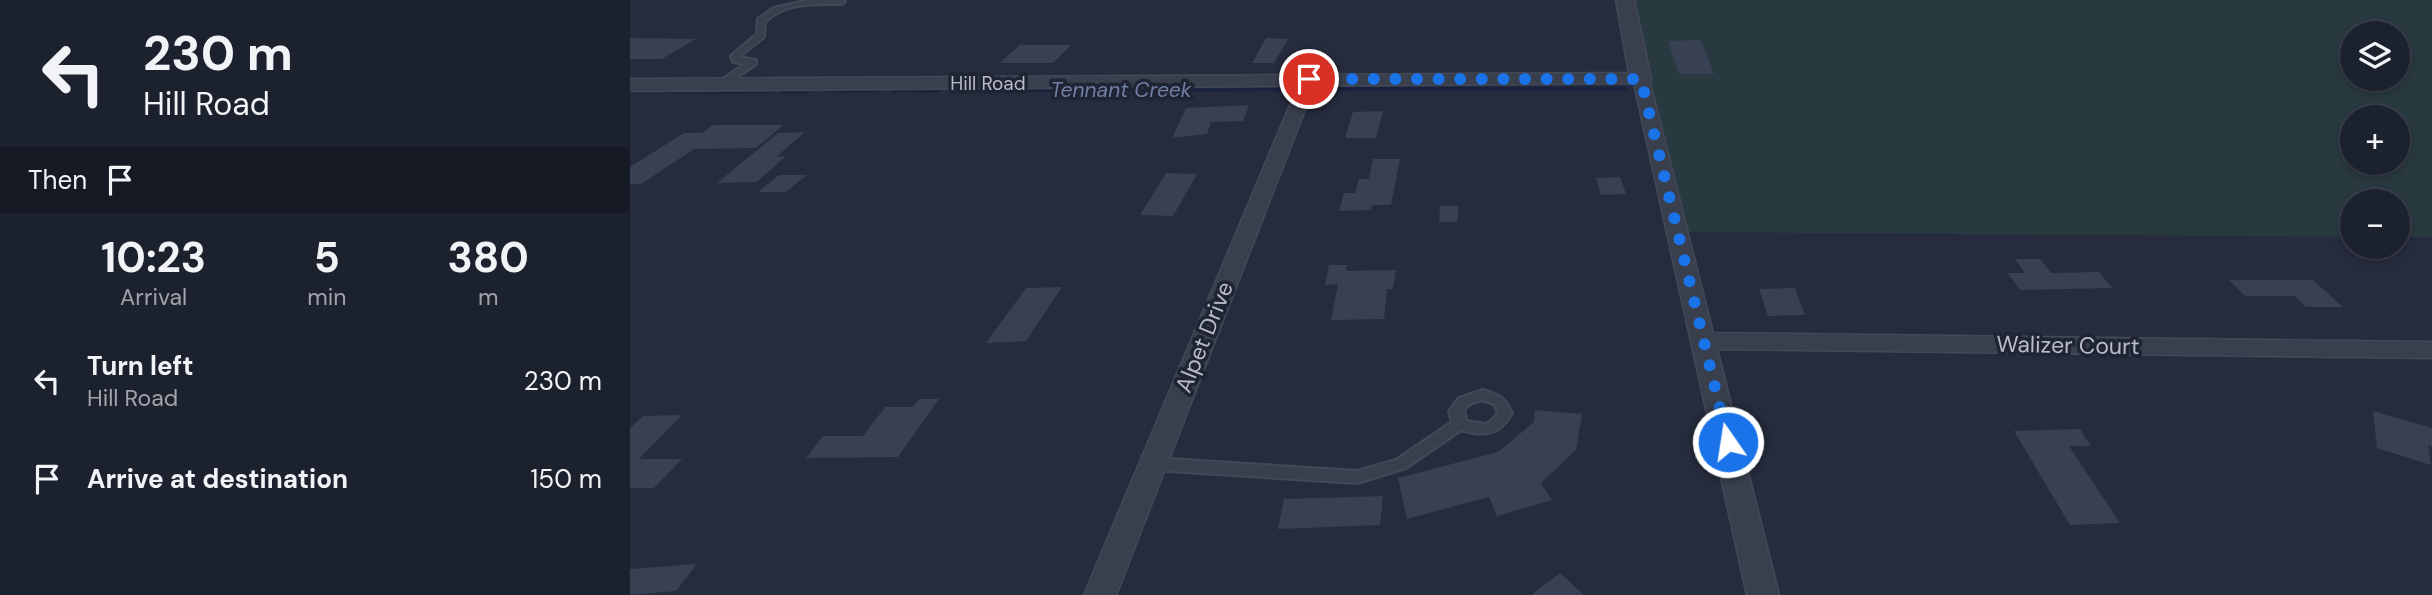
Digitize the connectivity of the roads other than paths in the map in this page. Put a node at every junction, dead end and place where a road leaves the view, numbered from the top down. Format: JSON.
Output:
{"nodes":[{"id":1,"x":1625,"y":0,"type":"edge"},
{"id":2,"x":841,"y":2,"type":"dead end"},
{"id":3,"x":1309,"y":79,"type":"junction"},
{"id":4,"x":1641,"y":79,"type":"junction"},
{"id":5,"x":630,"y":85,"type":"edge"},
{"id":6,"x":720,"y":85,"type":"junction"},
{"id":7,"x":1705,"y":341,"type":"junction"},
{"id":8,"x":2432,"y":350,"type":"edge"},
{"id":9,"x":1460,"y":424,"type":"dead end"},
{"id":10,"x":1153,"y":464,"type":"junction"},
{"id":11,"x":1100,"y":595,"type":"edge"},
{"id":12,"x":1763,"y":595,"type":"edge"}],
"edges":[{"from":1,"to":4,"type":"street"},
{"from":2,"to":6,"type":"lane"},
{"from":3,"to":4,"type":"street","name":"Hill Road"},
{"from":3,"to":6,"type":"street","name":"Hill Road"},
{"from":3,"to":10,"type":"street","name":"Alpet Drive"},
{"from":4,"to":7,"type":"street"},
{"from":5,"to":6,"type":"street","name":"Hill Road"},
{"from":7,"to":8,"type":"street","name":"Walizer Court"},
{"from":7,"to":12,"type":"street"},
{"from":9,"to":10,"type":"lane"},
{"from":10,"to":11,"type":"street","name":"Alpet Drive"}]}
